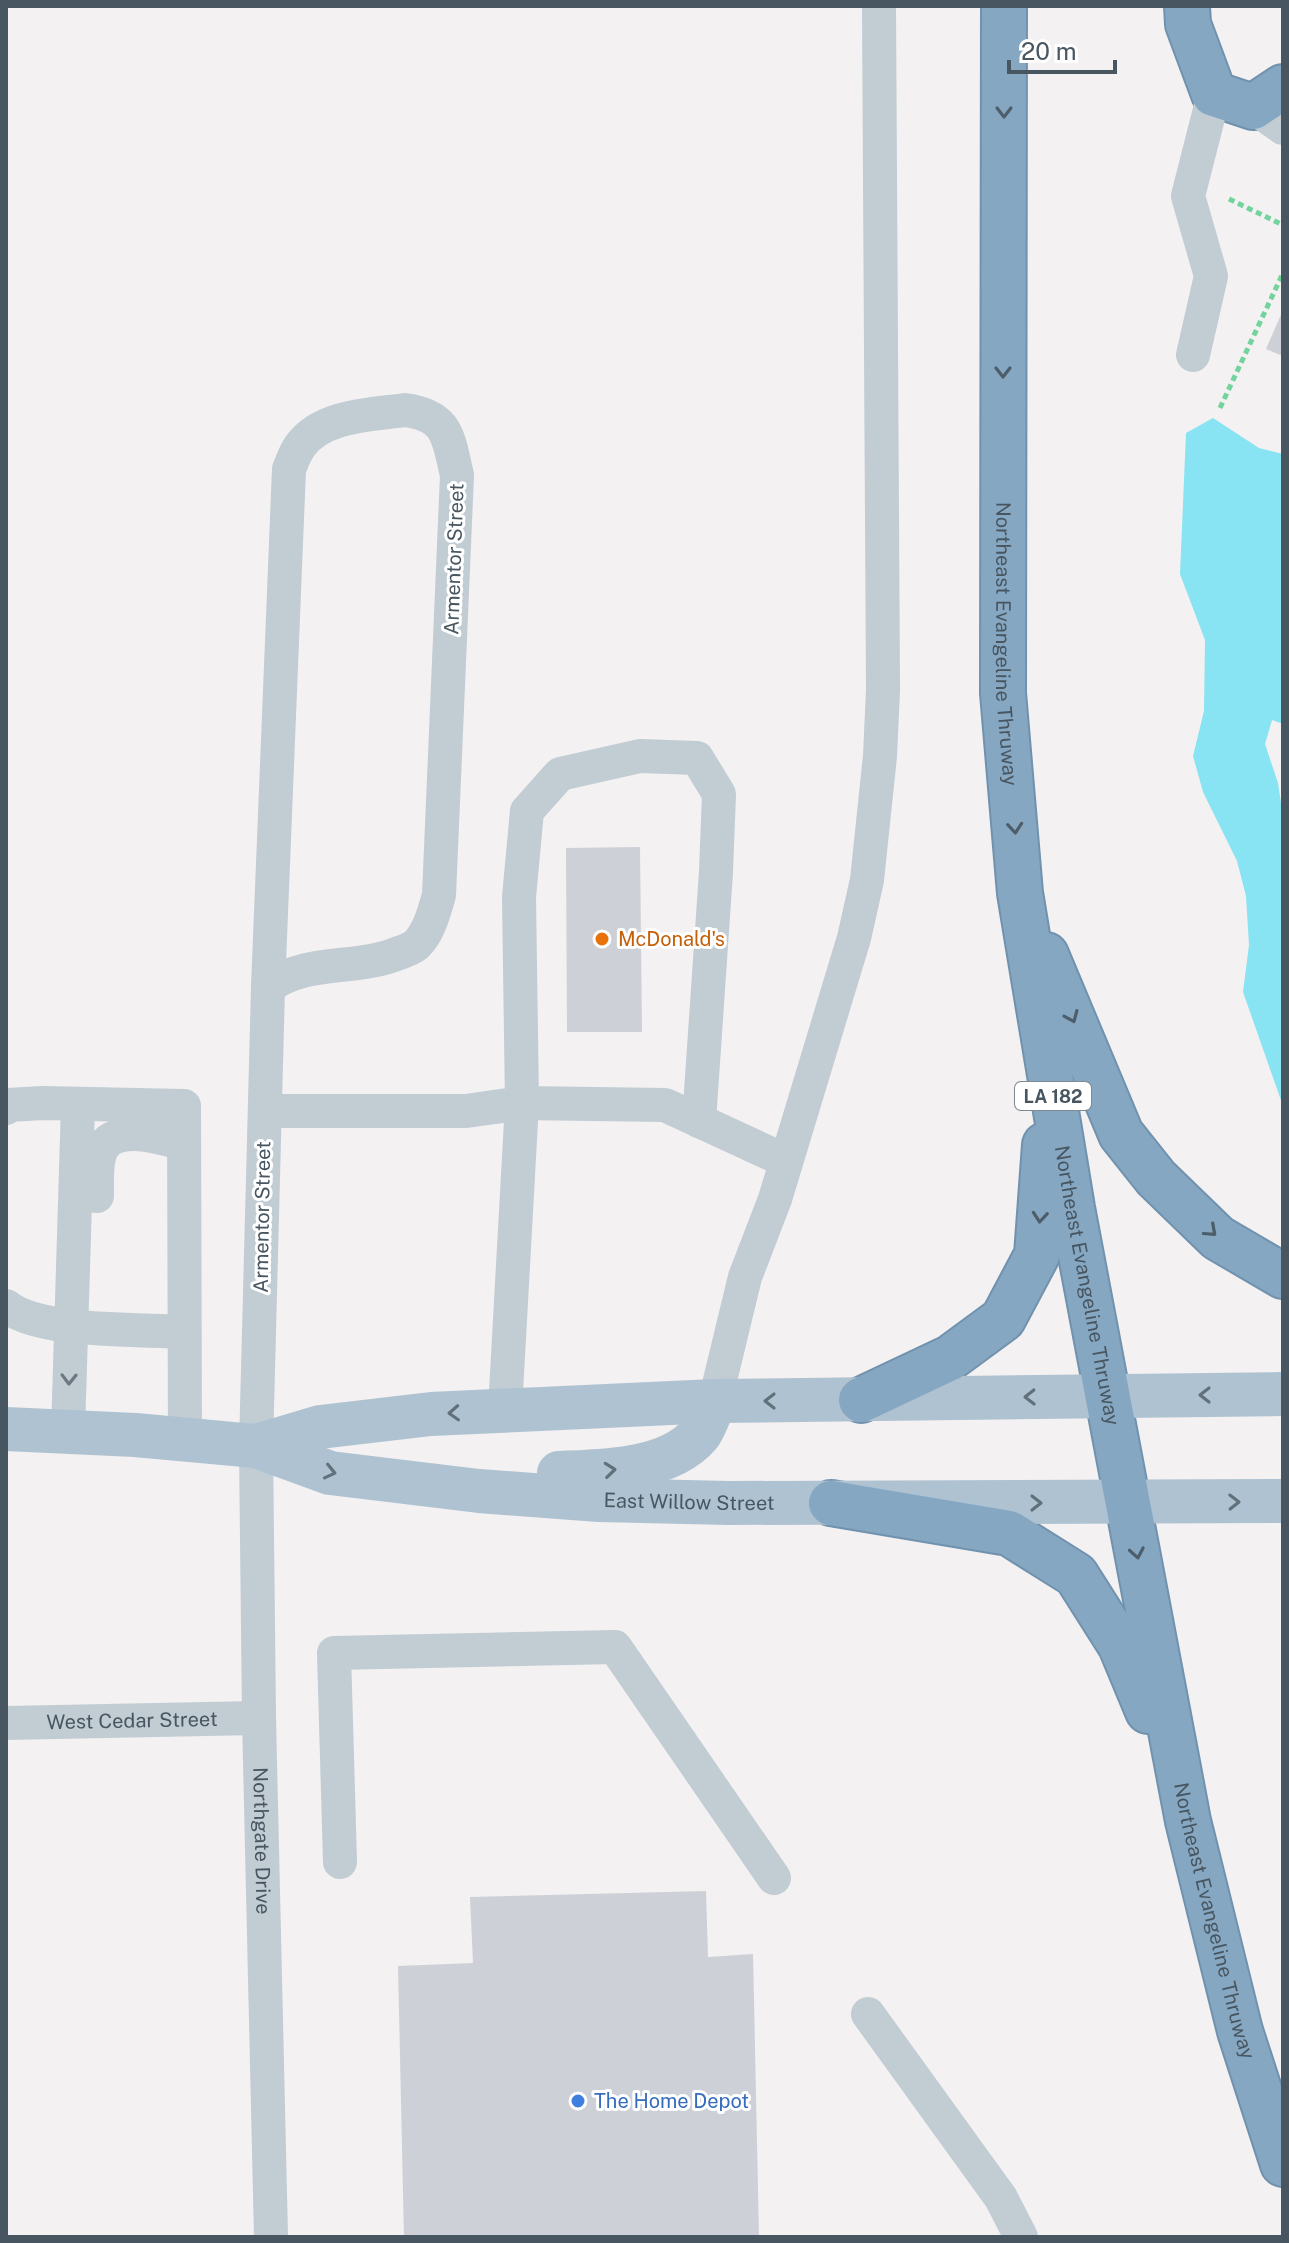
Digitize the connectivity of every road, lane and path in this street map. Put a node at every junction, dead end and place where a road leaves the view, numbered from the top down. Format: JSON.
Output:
{"nodes":[{"id":1,"x":879,"y":6,"type":"edge"},
{"id":2,"x":1004,"y":6,"type":"edge"},
{"id":3,"x":1187,"y":6,"type":"edge"},
{"id":4,"x":1258,"y":104,"type":"edge"},
{"id":5,"x":1229,"y":199,"type":"dead end"},
{"id":6,"x":1283,"y":225,"type":"edge"},
{"id":7,"x":1283,"y":273,"type":"edge"},
{"id":8,"x":1193,"y":355,"type":"dead end"},
{"id":9,"x":1220,"y":408,"type":"dead end"},
{"id":10,"x":1020,"y":893,"type":"junction"},
{"id":11,"x":268,"y":987,"type":"junction"},
{"id":12,"x":1050,"y":1083,"type":"junction"},
{"id":13,"x":522,"y":1103,"type":"junction"},
{"id":14,"x":78,"y":1105,"type":"junction"},
{"id":15,"x":6,"y":1108,"type":"edge"},
{"id":16,"x":265,"y":1111,"type":"junction"},
{"id":17,"x":699,"y":1121,"type":"junction"},
{"id":18,"x":184,"y":1144,"type":"junction"},
{"id":19,"x":786,"y":1161,"type":"junction"},
{"id":20,"x":1283,"y":1276,"type":"edge"},
{"id":21,"x":6,"y":1306,"type":"edge"},
{"id":22,"x":72,"y":1312,"type":"junction"},
{"id":23,"x":184,"y":1332,"type":"junction"},
{"id":24,"x":1283,"y":1394,"type":"edge"},
{"id":25,"x":1108,"y":1396,"type":"junction"},
{"id":26,"x":861,"y":1400,"type":"junction"},
{"id":27,"x":715,"y":1401,"type":"junction"},
{"id":28,"x":505,"y":1410,"type":"junction"},
{"id":29,"x":6,"y":1429,"type":"edge"},
{"id":30,"x":68,"y":1431,"type":"junction"},
{"id":31,"x":185,"y":1440,"type":"junction"},
{"id":32,"x":256,"y":1446,"type":"junction"},
{"id":33,"x":479,"y":1491,"type":"junction"},
{"id":34,"x":1283,"y":1501,"type":"edge"},
{"id":35,"x":831,"y":1503,"type":"junction"},
{"id":36,"x":1128,"y":1503,"type":"junction"},
{"id":37,"x":259,"y":1718,"type":"junction"},
{"id":38,"x":6,"y":1723,"type":"edge"},
{"id":39,"x":1184,"y":1797,"type":"junction"},
{"id":40,"x":340,"y":1862,"type":"dead end"},
{"id":41,"x":774,"y":1878,"type":"dead end"},
{"id":42,"x":868,"y":2014,"type":"dead end"},
{"id":43,"x":1283,"y":2164,"type":"edge"},
{"id":44,"x":271,"y":2237,"type":"edge"},
{"id":45,"x":1021,"y":2237,"type":"edge"}],
"edges":[{"from":1,"to":19,"type":"street"},
{"from":2,"to":10,"type":"highway","name":"Northeast Evangeline Thruway","number":"LA 182","one_way":true},
{"from":3,"to":4,"type":"highway"},
{"from":4,"to":8,"type":"street"},
{"from":5,"to":6,"type":"path"},
{"from":7,"to":9,"type":"path"},
{"from":10,"to":12,"type":"highway","name":"Northeast Evangeline Thruway","number":"LA 182"},
{"from":10,"to":20,"type":"highway","one_way":true},
{"from":11,"to":11,"type":"street","name":"Armentor Street"},
{"from":11,"to":16,"type":"street","name":"Armentor Street"},
{"from":12,"to":25,"type":"highway","name":"Northeast Evangeline Thruway","number":"LA 182"},
{"from":12,"to":26,"type":"highway","one_way":true},
{"from":13,"to":16,"type":"street"},
{"from":13,"to":17,"type":"street"},
{"from":13,"to":17,"type":"street"},
{"from":13,"to":28,"type":"street"},
{"from":14,"to":15,"type":"street"},
{"from":14,"to":18,"type":"street"},
{"from":14,"to":22,"type":"street"},
{"from":16,"to":32,"type":"street","name":"Armentor Street"},
{"from":17,"to":19,"type":"street"},
{"from":18,"to":22,"type":"street"},
{"from":18,"to":23,"type":"street"},
{"from":19,"to":27,"type":"street"},
{"from":21,"to":22,"type":"street"},
{"from":22,"to":23,"type":"street"},
{"from":22,"to":30,"type":"street","one_way":true},
{"from":23,"to":31,"type":"street"},
{"from":24,"to":25,"type":"main road","name":"East Willow Street","one_way":true},
{"from":25,"to":26,"type":"main road","name":"East Willow Street","one_way":true},
{"from":25,"to":36,"type":"highway","name":"Northeast Evangeline Thruway","number":"LA 182"},
{"from":26,"to":27,"type":"main road","name":"East Willow Street","one_way":true},
{"from":27,"to":28,"type":"main road","name":"East Willow Street"},
{"from":33,"to":27,"type":"main road","one_way":true},
{"from":28,"to":32,"type":"main road","name":"East Willow Street","one_way":true},
{"from":29,"to":30,"type":"main road","name":"East Willow Street"},
{"from":30,"to":31,"type":"main road","name":"East Willow Street"},
{"from":31,"to":32,"type":"main road","name":"East Willow Street"},
{"from":32,"to":33,"type":"main road","name":"East Willow Street","one_way":true},
{"from":32,"to":37,"type":"street","name":"Northgate Drive"},
{"from":33,"to":35,"type":"main road","name":"East Willow Street"},
{"from":36,"to":34,"type":"main road","name":"East Willow Street","one_way":true},
{"from":35,"to":36,"type":"main road","name":"East Willow Street","one_way":true},
{"from":35,"to":39,"type":"highway"},
{"from":36,"to":39,"type":"highway","name":"Northeast Evangeline Thruway","number":"LA 182","one_way":true},
{"from":37,"to":38,"type":"street","name":"West Cedar Street"},
{"from":37,"to":44,"type":"street","name":"Northgate Drive"},
{"from":39,"to":43,"type":"highway","name":"Northeast Evangeline Thruway","number":"LA 182"},
{"from":40,"to":41,"type":"street"},
{"from":42,"to":45,"type":"street"}]}
